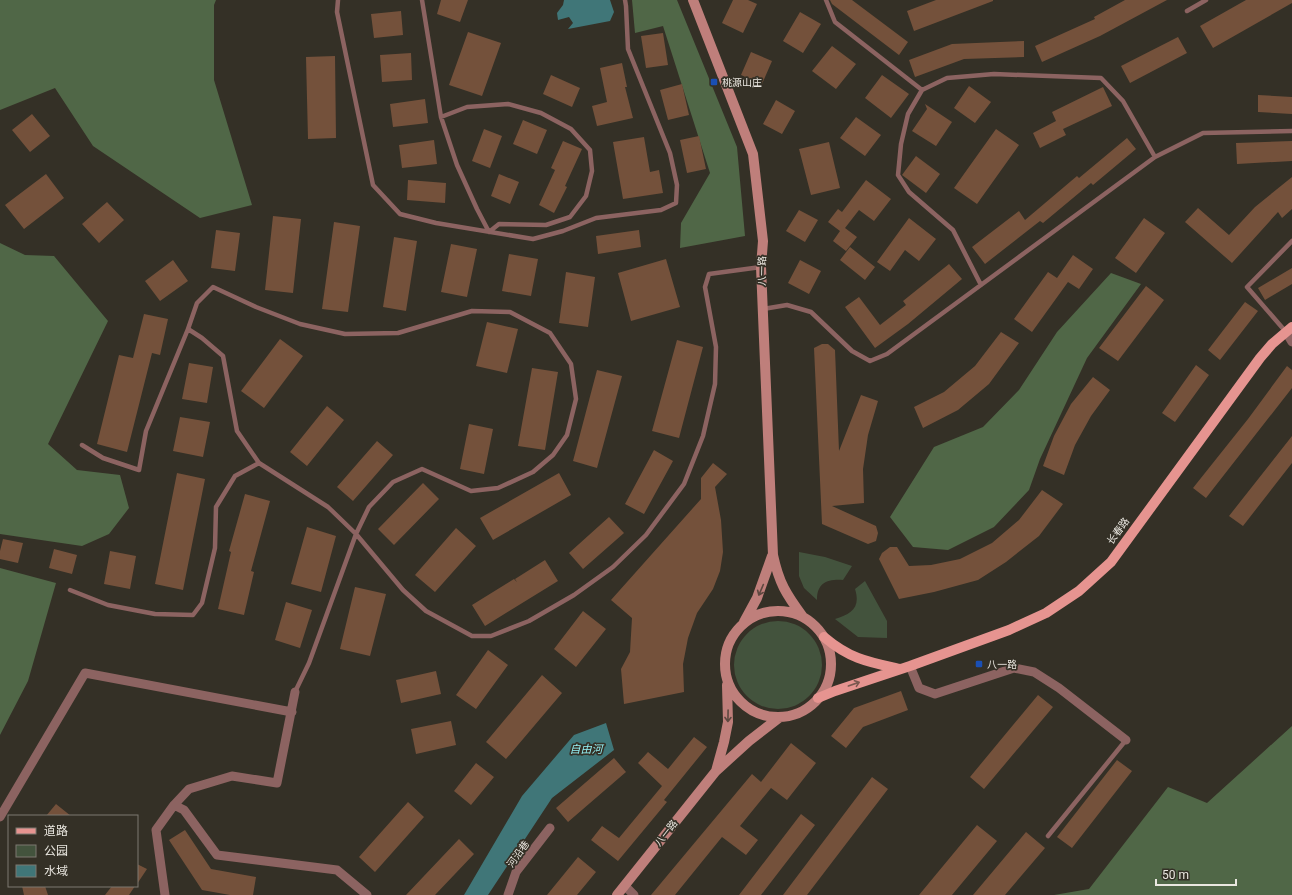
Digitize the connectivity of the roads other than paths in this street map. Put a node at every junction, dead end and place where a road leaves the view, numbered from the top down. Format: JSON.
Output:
{"nodes":[{"id":1,"x":338,"y":0,"type":"edge"},
{"id":2,"x":422,"y":0,"type":"edge"},
{"id":3,"x":625,"y":0,"type":"edge"},
{"id":4,"x":693,"y":0,"type":"edge"},
{"id":5,"x":826,"y":0,"type":"edge"},
{"id":6,"x":1206,"y":0,"type":"edge"},
{"id":7,"x":1188,"y":10,"type":"dead end"},
{"id":8,"x":922,"y":90,"type":"junction"},
{"id":9,"x":441,"y":118,"type":"junction"},
{"id":10,"x":1292,"y":131,"type":"edge"},
{"id":11,"x":1155,"y":157,"type":"junction"},
{"id":12,"x":489,"y":232,"type":"junction"},
{"id":13,"x":1292,"y":241,"type":"edge"},
{"id":14,"x":761,"y":267,"type":"junction"},
{"id":15,"x":981,"y":285,"type":"junction"},
{"id":16,"x":762,"y":309,"type":"junction"},
{"id":17,"x":188,"y":329,"type":"junction"},
{"id":18,"x":1289,"y":330,"type":"edge"},
{"id":19,"x":1292,"y":342,"type":"edge"},
{"id":20,"x":82,"y":445,"type":"dead end"},
{"id":21,"x":259,"y":463,"type":"junction"},
{"id":22,"x":356,"y":534,"type":"junction"},
{"id":23,"x":773,"y":554,"type":"junction"},
{"id":24,"x":70,"y":590,"type":"dead end"},
{"id":25,"x":803,"y":617,"type":"junction"},
{"id":26,"x":744,"y":623,"type":"junction"},
{"id":27,"x":824,"y":637,"type":"junction"},
{"id":28,"x":910,"y":666,"type":"junction"},
{"id":29,"x":900,"y":668,"type":"junction"},
{"id":30,"x":726,"y":677,"type":"junction"},
{"id":31,"x":296,"y":692,"type":"joint"},
{"id":32,"x":818,"y":698,"type":"junction"},
{"id":33,"x":292,"y":712,"type":"junction"},
{"id":34,"x":780,"y":717,"type":"junction"},
{"id":35,"x":1126,"y":740,"type":"joint"},
{"id":36,"x":716,"y":771,"type":"junction"},
{"id":37,"x":174,"y":805,"type":"junction"},
{"id":38,"x":0,"y":817,"type":"edge"},
{"id":39,"x":550,"y":828,"type":"dead end"},
{"id":40,"x":1048,"y":836,"type":"dead end"},
{"id":41,"x":625,"y":886,"type":"junction"},
{"id":42,"x":165,"y":895,"type":"edge"},
{"id":43,"x":367,"y":895,"type":"edge"},
{"id":44,"x":508,"y":895,"type":"edge"},
{"id":45,"x":617,"y":895,"type":"edge"},
{"id":46,"x":634,"y":895,"type":"edge"}],
"edges":[{"from":1,"to":12,"type":"lane"},
{"from":2,"to":9,"type":"lane"},
{"from":3,"to":12,"type":"lane"},
{"from":4,"to":14,"type":"main road","name":"八一路"},
{"from":5,"to":8,"type":"lane"},
{"from":6,"to":7,"type":"lane"},
{"from":8,"to":11,"type":"lane"},
{"from":8,"to":15,"type":"lane"},
{"from":9,"to":12,"type":"lane"},
{"from":9,"to":12,"type":"lane"},
{"from":10,"to":11,"type":"lane"},
{"from":11,"to":15,"type":"lane"},
{"from":13,"to":18,"type":"lane"},
{"from":14,"to":16,"type":"main road","name":"八一路"},
{"from":14,"to":22,"type":"lane"},
{"from":15,"to":16,"type":"lane"},
{"from":16,"to":23,"type":"main road","name":"八一路"},
{"from":17,"to":20,"type":"lane"},
{"from":17,"to":21,"type":"lane"},
{"from":17,"to":22,"type":"lane"},
{"from":18,"to":19,"type":"street"},
{"from":18,"to":28,"type":"main road","name":"长春路"},
{"from":21,"to":22,"type":"lane"},
{"from":21,"to":24,"type":"lane"},
{"from":22,"to":31,"type":"lane"},
{"from":23,"to":25,"type":"main road"},
{"from":23,"to":26,"type":"main road","one_way":true},
{"from":25,"to":26,"type":"main road"},
{"from":25,"to":27,"type":"main road"},
{"from":26,"to":30,"type":"main road"},
{"from":27,"to":29,"type":"main road"},
{"from":27,"to":32,"type":"main road"},
{"from":28,"to":29,"type":"main road","name":"长春路"},
{"from":28,"to":35,"type":"street"},
{"from":32,"to":29,"type":"main road","name":"长春路","one_way":true},
{"from":30,"to":34,"type":"main road"},
{"from":30,"to":36,"type":"main road","one_way":true},
{"from":31,"to":33,"type":"street"},
{"from":32,"to":34,"type":"main road"},
{"from":33,"to":37,"type":"street"},
{"from":33,"to":38,"type":"street"},
{"from":34,"to":36,"type":"main road","name":"八一路"},
{"from":35,"to":40,"type":"lane"},
{"from":36,"to":41,"type":"main road","name":"八一路"},
{"from":37,"to":42,"type":"street"},
{"from":37,"to":43,"type":"street"},
{"from":39,"to":44,"type":"street","name":"河沿巷"},
{"from":41,"to":45,"type":"main road","name":"八一路"},
{"from":41,"to":46,"type":"street"}]}
